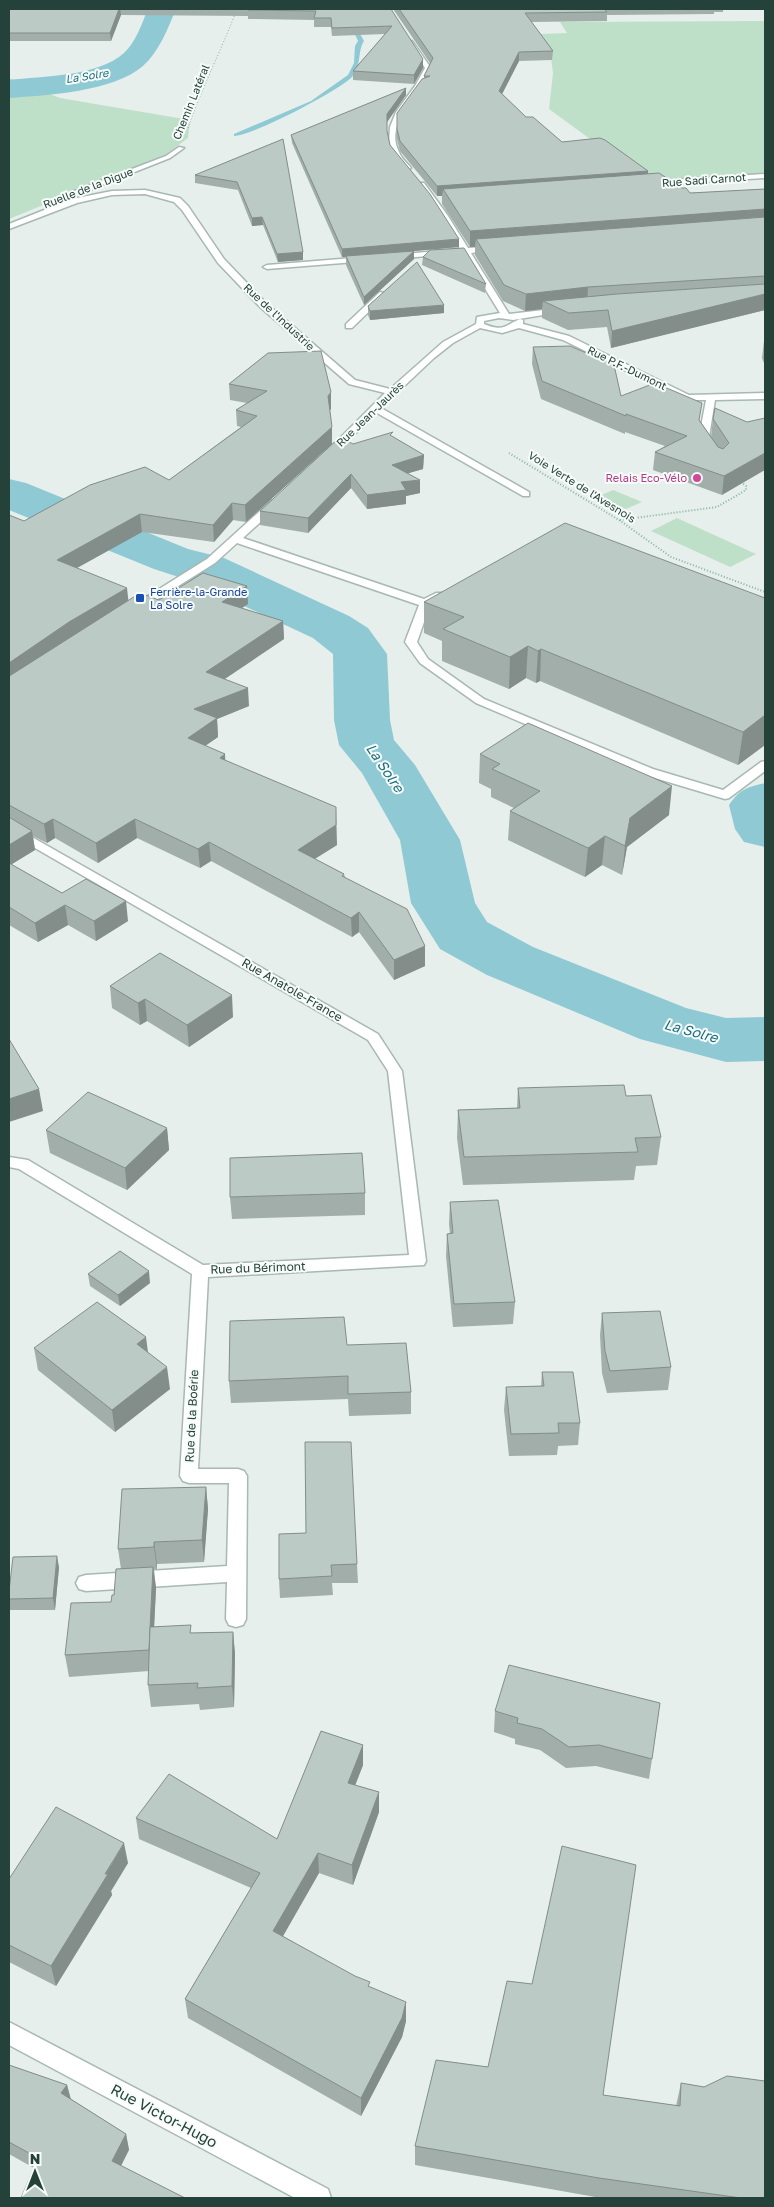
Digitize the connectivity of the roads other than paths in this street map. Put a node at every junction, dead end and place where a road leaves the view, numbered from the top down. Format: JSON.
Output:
{"nodes":[{"id":1,"x":406,"y":35,"type":"edge"},
{"id":2,"x":181,"y":148,"type":"road end"},
{"id":3,"x":410,"y":172,"type":"edge"},
{"id":4,"x":765,"y":176,"type":"edge"},
{"id":5,"x":415,"y":179,"type":"edge"},
{"id":6,"x":646,"y":184,"type":"edge"},
{"id":7,"x":434,"y":200,"type":"junction"},
{"id":8,"x":443,"y":200,"type":"edge"},
{"id":9,"x":22,"y":222,"type":"junction"},
{"id":10,"x":9,"y":227,"type":"edge"},
{"id":11,"x":507,"y":248,"type":"edge"},
{"id":12,"x":467,"y":250,"type":"junction"},
{"id":13,"x":426,"y":255,"type":"junction"},
{"id":14,"x":376,"y":258,"type":"edge"},
{"id":15,"x":386,"y":258,"type":"edge"},
{"id":16,"x":419,"y":261,"type":"edge"},
{"id":17,"x":267,"y":266,"type":"dead end"},
{"id":18,"x":391,"y":287,"type":"edge"},
{"id":19,"x":486,"y":309,"type":"junction"},
{"id":20,"x":568,"y":310,"type":"edge"},
{"id":21,"x":515,"y":320,"type":"junction"},
{"id":22,"x":349,"y":326,"type":"dead end"},
{"id":23,"x":508,"y":329,"type":"junction"},
{"id":24,"x":492,"y":330,"type":"junction"},
{"id":25,"x":466,"y":334,"type":"junction"},
{"id":26,"x":566,"y":338,"type":"junction"},
{"id":27,"x":391,"y":392,"type":"junction"},
{"id":28,"x":765,"y":396,"type":"edge"},
{"id":29,"x":711,"y":397,"type":"junction"},
{"id":30,"x":375,"y":408,"type":"junction"},
{"id":31,"x":326,"y":457,"type":"edge"},
{"id":32,"x":720,"y":462,"type":"edge"},
{"id":33,"x":284,"y":494,"type":"edge"},
{"id":34,"x":526,"y":494,"type":"dead end"},
{"id":35,"x":236,"y":539,"type":"junction"},
{"id":36,"x":451,"y":589,"type":"edge"},
{"id":37,"x":425,"y":603,"type":"junction"},
{"id":38,"x":127,"y":614,"type":"edge"},
{"id":39,"x":765,"y":765,"type":"edge"},
{"id":40,"x":9,"y":828,"type":"edge"},
{"id":41,"x":9,"y":1162,"type":"edge"},
{"id":42,"x":418,"y":1261,"type":"joint"},
{"id":43,"x":200,"y":1270,"type":"junction"},
{"id":44,"x":236,"y":1573,"type":"junction"},
{"id":45,"x":86,"y":1583,"type":"dead end"},
{"id":46,"x":236,"y":1619,"type":"dead end"},
{"id":47,"x":9,"y":2033,"type":"edge"},
{"id":48,"x":319,"y":2198,"type":"edge"}],
"edges":[{"from":1,"to":3,"type":"street"},
{"from":2,"to":9,"type":"street","name":"Ruelle de la Digue"},
{"from":4,"to":6,"type":"street","name":"Rue Sadi Carnot"},
{"from":5,"to":7,"type":"street"},
{"from":7,"to":8,"type":"street"},
{"from":7,"to":12,"type":"street"},
{"from":9,"to":10,"type":"street","name":"Ruelle de la Digue"},
{"from":9,"to":27,"type":"street","name":"Rue de l'Industrie"},
{"from":11,"to":12,"type":"street"},
{"from":12,"to":13,"type":"street"},
{"from":12,"to":19,"type":"street"},
{"from":13,"to":15,"type":"street"},
{"from":13,"to":16,"type":"street"},
{"from":14,"to":17,"type":"street"},
{"from":18,"to":22,"type":"street"},
{"from":19,"to":21,"type":"street"},
{"from":19,"to":21,"type":"street"},
{"from":19,"to":24,"type":"street"},
{"from":19,"to":25,"type":"street","name":"Rue Jean-Jaurès"},
{"from":20,"to":21,"type":"street"},
{"from":21,"to":23,"type":"street"},
{"from":21,"to":26,"type":"street","name":"Rue P.F.-Dumont"},
{"from":23,"to":24,"type":"street","name":"Rue Jean-Jaurès"},
{"from":23,"to":26,"type":"street","name":"Rue P.F.-Dumont"},
{"from":24,"to":25,"type":"street","name":"Rue Jean-Jaurès"},
{"from":25,"to":27,"type":"street","name":"Rue Jean-Jaurès"},
{"from":26,"to":29,"type":"street","name":"Rue P.F.-Dumont"},
{"from":27,"to":30,"type":"street","name":"Rue Jean-Jaurès"},
{"from":28,"to":29,"type":"street"},
{"from":29,"to":32,"type":"street"},
{"from":30,"to":31,"type":"street","name":"Rue Jean-Jaurès"},
{"from":30,"to":34,"type":"street"},
{"from":33,"to":35,"type":"street"},
{"from":35,"to":37,"type":"street"},
{"from":35,"to":38,"type":"street"},
{"from":36,"to":37,"type":"street"},
{"from":37,"to":39,"type":"street"},
{"from":40,"to":42,"type":"street","name":"Rue Anatole-France"},
{"from":41,"to":43,"type":"street","name":"Rue du Bérimont"},
{"from":42,"to":43,"type":"street","name":"Rue du Bérimont"},
{"from":43,"to":44,"type":"street","name":"Rue de la Boérie"},
{"from":44,"to":45,"type":"street"},
{"from":44,"to":46,"type":"street","name":"Rue de la Boérie"},
{"from":47,"to":48,"type":"street","name":"Rue Victor-Hugo"}]}
